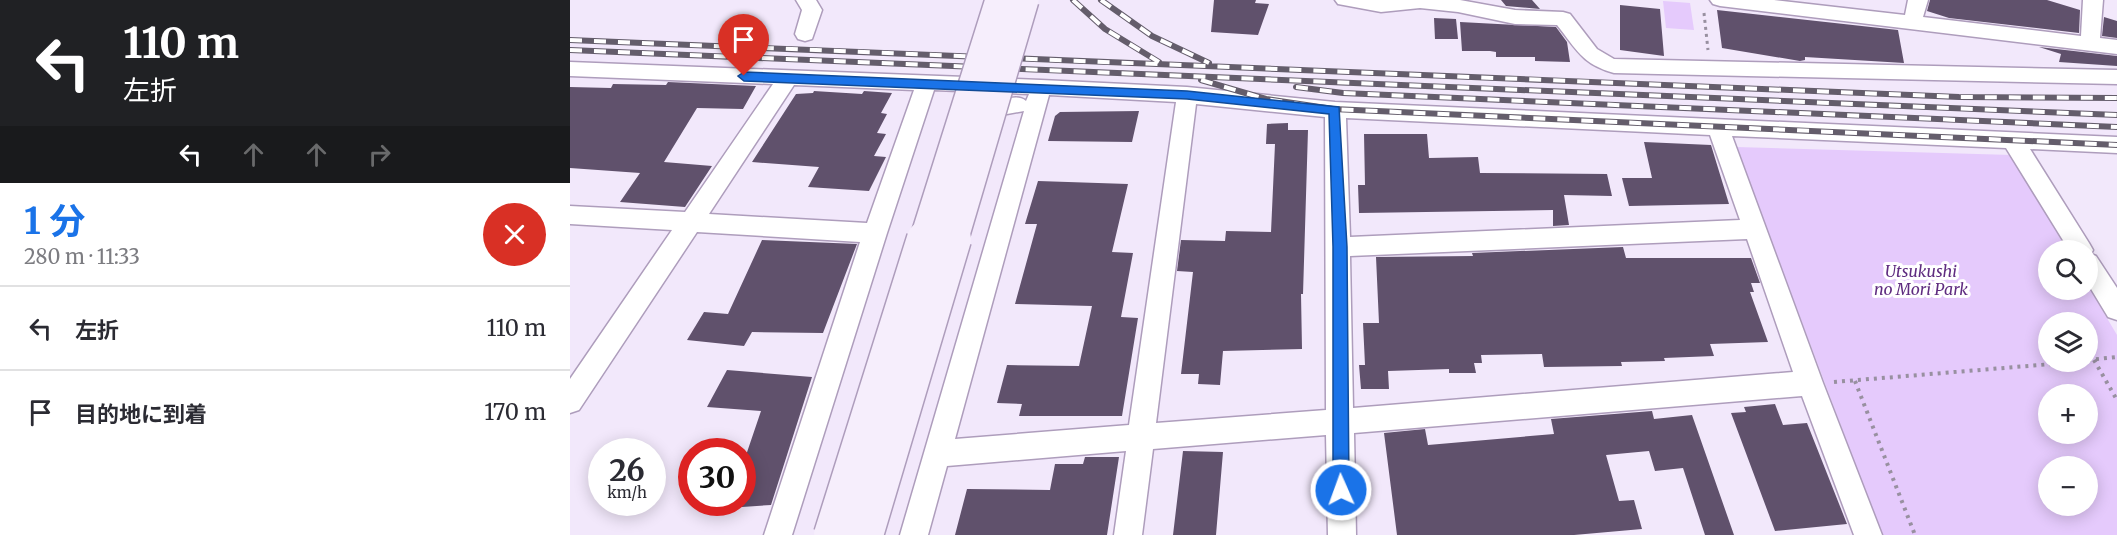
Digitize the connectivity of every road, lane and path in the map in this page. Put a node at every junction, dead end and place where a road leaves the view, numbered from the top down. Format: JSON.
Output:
{"nodes":[{"id":1,"x":806,"y":0,"type":"edge"},
{"id":2,"x":1000,"y":0,"type":"edge"},
{"id":3,"x":1024,"y":0,"type":"edge"},
{"id":4,"x":1345,"y":0,"type":"edge"},
{"id":5,"x":1918,"y":0,"type":"edge"},
{"id":6,"x":2093,"y":0,"type":"edge"},
{"id":7,"x":1772,"y":3,"type":"edge"},
{"id":8,"x":1712,"y":6,"type":"edge"},
{"id":9,"x":1911,"y":24,"type":"junction"},
{"id":10,"x":805,"y":34,"type":"dead end"},
{"id":11,"x":2090,"y":45,"type":"junction"},
{"id":12,"x":2117,"y":47,"type":"edge"},
{"id":13,"x":1710,"y":68,"type":"junction"},
{"id":14,"x":570,"y":69,"type":"edge"},
{"id":15,"x":2117,"y":77,"type":"edge"},
{"id":16,"x":788,"y":78,"type":"junction"},
{"id":17,"x":926,"y":84,"type":"junction"},
{"id":18,"x":1041,"y":87,"type":"junction"},
{"id":19,"x":1187,"y":95,"type":"junction"},
{"id":20,"x":1335,"y":110,"type":"junction"},
{"id":21,"x":1718,"y":126,"type":"junction"},
{"id":22,"x":2012,"y":139,"type":"junction"},
{"id":23,"x":2117,"y":145,"type":"edge"},
{"id":24,"x":570,"y":215,"type":"edge"},
{"id":25,"x":689,"y":222,"type":"junction"},
{"id":26,"x":1755,"y":229,"type":"junction"},
{"id":27,"x":875,"y":233,"type":"junction"},
{"id":28,"x":2074,"y":240,"type":"edge"},
{"id":29,"x":1340,"y":247,"type":"junction"},
{"id":30,"x":2098,"y":278,"type":"edge"},
{"id":31,"x":2117,"y":309,"type":"edge"},
{"id":32,"x":2117,"y":357,"type":"edge"},
{"id":33,"x":2098,"y":359,"type":"edge"},
{"id":34,"x":2038,"y":365,"type":"edge"},
{"id":35,"x":2098,"y":371,"type":"edge"},
{"id":36,"x":1810,"y":383,"type":"junction"},
{"id":37,"x":2117,"y":400,"type":"edge"},
{"id":38,"x":570,"y":401,"type":"edge"},
{"id":39,"x":1339,"y":422,"type":"junction"},
{"id":40,"x":1142,"y":436,"type":"junction"},
{"id":41,"x":936,"y":454,"type":"junction"},
{"id":42,"x":778,"y":535,"type":"edge"},
{"id":43,"x":832,"y":535,"type":"edge"},
{"id":44,"x":865,"y":535,"type":"edge"},
{"id":45,"x":914,"y":535,"type":"edge"},
{"id":46,"x":1128,"y":535,"type":"edge"},
{"id":47,"x":1342,"y":535,"type":"edge"},
{"id":48,"x":1868,"y":535,"type":"edge"},
{"id":49,"x":1915,"y":535,"type":"edge"}],
"edges":[{"from":1,"to":10,"type":"street"},
{"from":2,"to":43,"type":"street","bridge":true},
{"from":3,"to":44,"type":"street","bridge":true},
{"from":4,"to":13,"type":"street"},
{"from":5,"to":9,"type":"street"},
{"from":6,"to":11,"type":"street"},
{"from":7,"to":8,"type":"street"},
{"from":7,"to":9,"type":"street"},
{"from":8,"to":13,"type":"path"},
{"from":9,"to":11,"type":"street"},
{"from":11,"to":12,"type":"street"},
{"from":13,"to":15,"type":"street"},
{"from":14,"to":16,"type":"street"},
{"from":16,"to":17,"type":"street"},
{"from":16,"to":25,"type":"street"},
{"from":17,"to":18,"type":"street"},
{"from":17,"to":27,"type":"street"},
{"from":18,"to":19,"type":"street"},
{"from":18,"to":41,"type":"street"},
{"from":19,"to":20,"type":"street"},
{"from":19,"to":40,"type":"street"},
{"from":20,"to":21,"type":"street"},
{"from":20,"to":29,"type":"street"},
{"from":21,"to":22,"type":"street"},
{"from":21,"to":26,"type":"street"},
{"from":22,"to":23,"type":"street"},
{"from":22,"to":28,"type":"street"},
{"from":24,"to":25,"type":"street"},
{"from":25,"to":27,"type":"street"},
{"from":25,"to":38,"type":"street"},
{"from":26,"to":29,"type":"street"},
{"from":26,"to":36,"type":"street"},
{"from":27,"to":42,"type":"street"},
{"from":29,"to":39,"type":"street"},
{"from":30,"to":31,"type":"street"},
{"from":32,"to":33,"type":"path"},
{"from":34,"to":49,"type":"path"},
{"from":35,"to":37,"type":"path"},
{"from":36,"to":39,"type":"street"},
{"from":36,"to":48,"type":"street"},
{"from":39,"to":40,"type":"street"},
{"from":39,"to":47,"type":"street"},
{"from":40,"to":41,"type":"street"},
{"from":40,"to":46,"type":"street"},
{"from":41,"to":45,"type":"street"}]}
